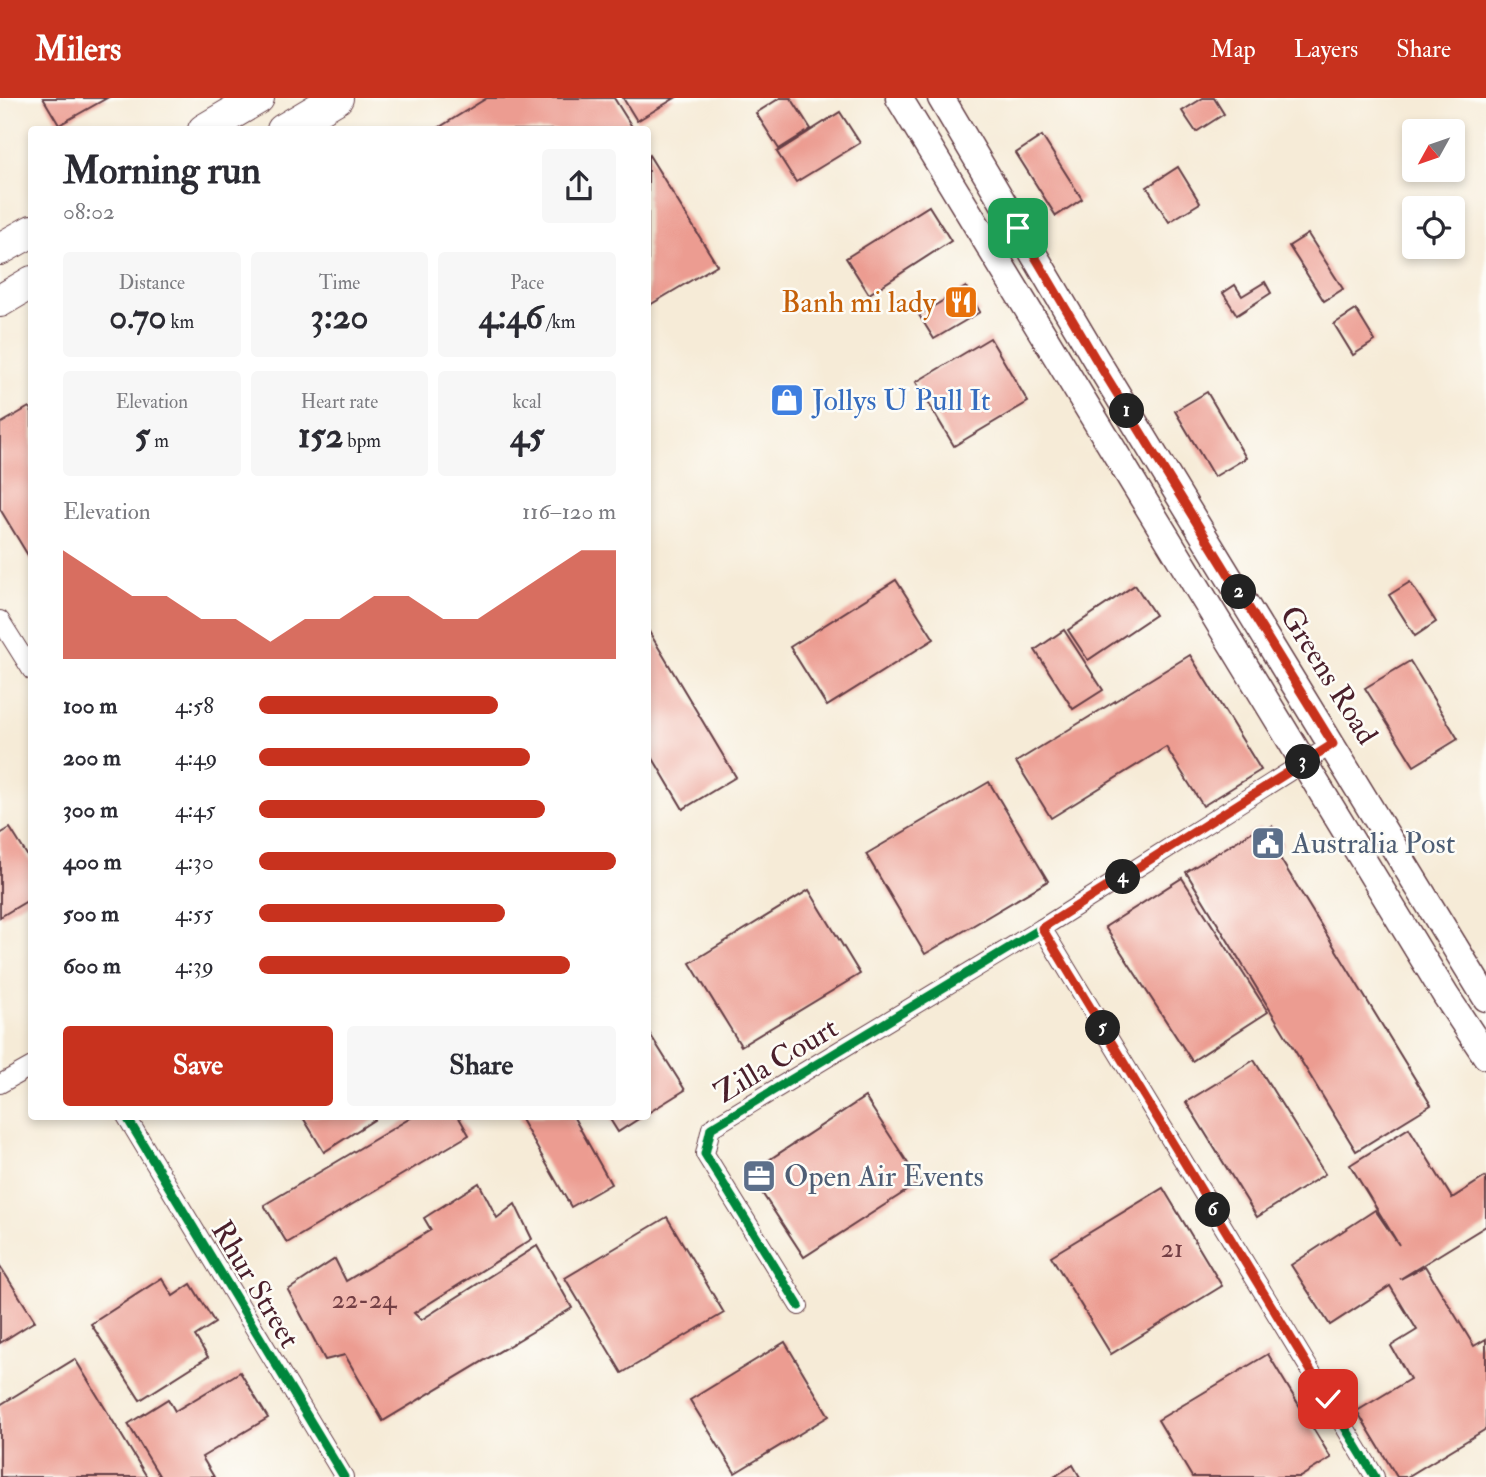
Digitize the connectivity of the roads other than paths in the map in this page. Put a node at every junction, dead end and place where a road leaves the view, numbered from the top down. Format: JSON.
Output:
{"nodes":[{"id":1,"x":258,"y":98,"type":"edge"},
{"id":2,"x":337,"y":98,"type":"edge"},
{"id":3,"x":899,"y":98,"type":"edge"},
{"id":4,"x":941,"y":98,"type":"edge"},
{"id":5,"x":211,"y":126,"type":"edge"},
{"id":6,"x":290,"y":126,"type":"edge"},
{"id":7,"x":979,"y":163,"type":"junction"},
{"id":8,"x":949,"y":180,"type":"junction"},
{"id":9,"x":28,"y":233,"type":"edge"},
{"id":10,"x":0,"y":249,"type":"edge"},
{"id":11,"x":28,"y":284,"type":"edge"},
{"id":12,"x":0,"y":301,"type":"edge"},
{"id":13,"x":0,"y":620,"type":"edge"},
{"id":14,"x":28,"y":665,"type":"edge"},
{"id":15,"x":1333,"y":744,"type":"junction"},
{"id":16,"x":1304,"y":762,"type":"junction"},
{"id":17,"x":1042,"y":928,"type":"junction"},
{"id":18,"x":1486,"y":998,"type":"edge"},
{"id":19,"x":1486,"y":1055,"type":"edge"},
{"id":20,"x":28,"y":1068,"type":"edge"},
{"id":21,"x":0,"y":1084,"type":"edge"},
{"id":22,"x":128,"y":1120,"type":"edge"},
{"id":23,"x":799,"y":1306,"type":"dead end"},
{"id":24,"x":344,"y":1477,"type":"edge"},
{"id":25,"x":1375,"y":1477,"type":"edge"}],
"edges":[{"from":1,"to":5,"type":"highway"},
{"from":2,"to":6,"type":"highway"},
{"from":3,"to":8,"type":"main road"},
{"from":4,"to":7,"type":"main road","name":"Greens Road"},
{"from":7,"to":8,"type":"main road"},
{"from":7,"to":15,"type":"main road","name":"Greens Road"},
{"from":8,"to":16,"type":"main road"},
{"from":9,"to":10,"type":"highway"},
{"from":11,"to":12,"type":"highway"},
{"from":13,"to":14,"type":"street"},
{"from":15,"to":16,"type":"street","name":"Zilla Court"},
{"from":15,"to":18,"type":"main road","name":"Greens Road"},
{"from":16,"to":17,"type":"street","name":"Zilla Court"},
{"from":16,"to":19,"type":"main road"},
{"from":17,"to":23,"type":"street","name":"Zilla Court"},
{"from":17,"to":25,"type":"street"},
{"from":20,"to":21,"type":"street"},
{"from":22,"to":24,"type":"street","name":"Rhur Street"}]}
